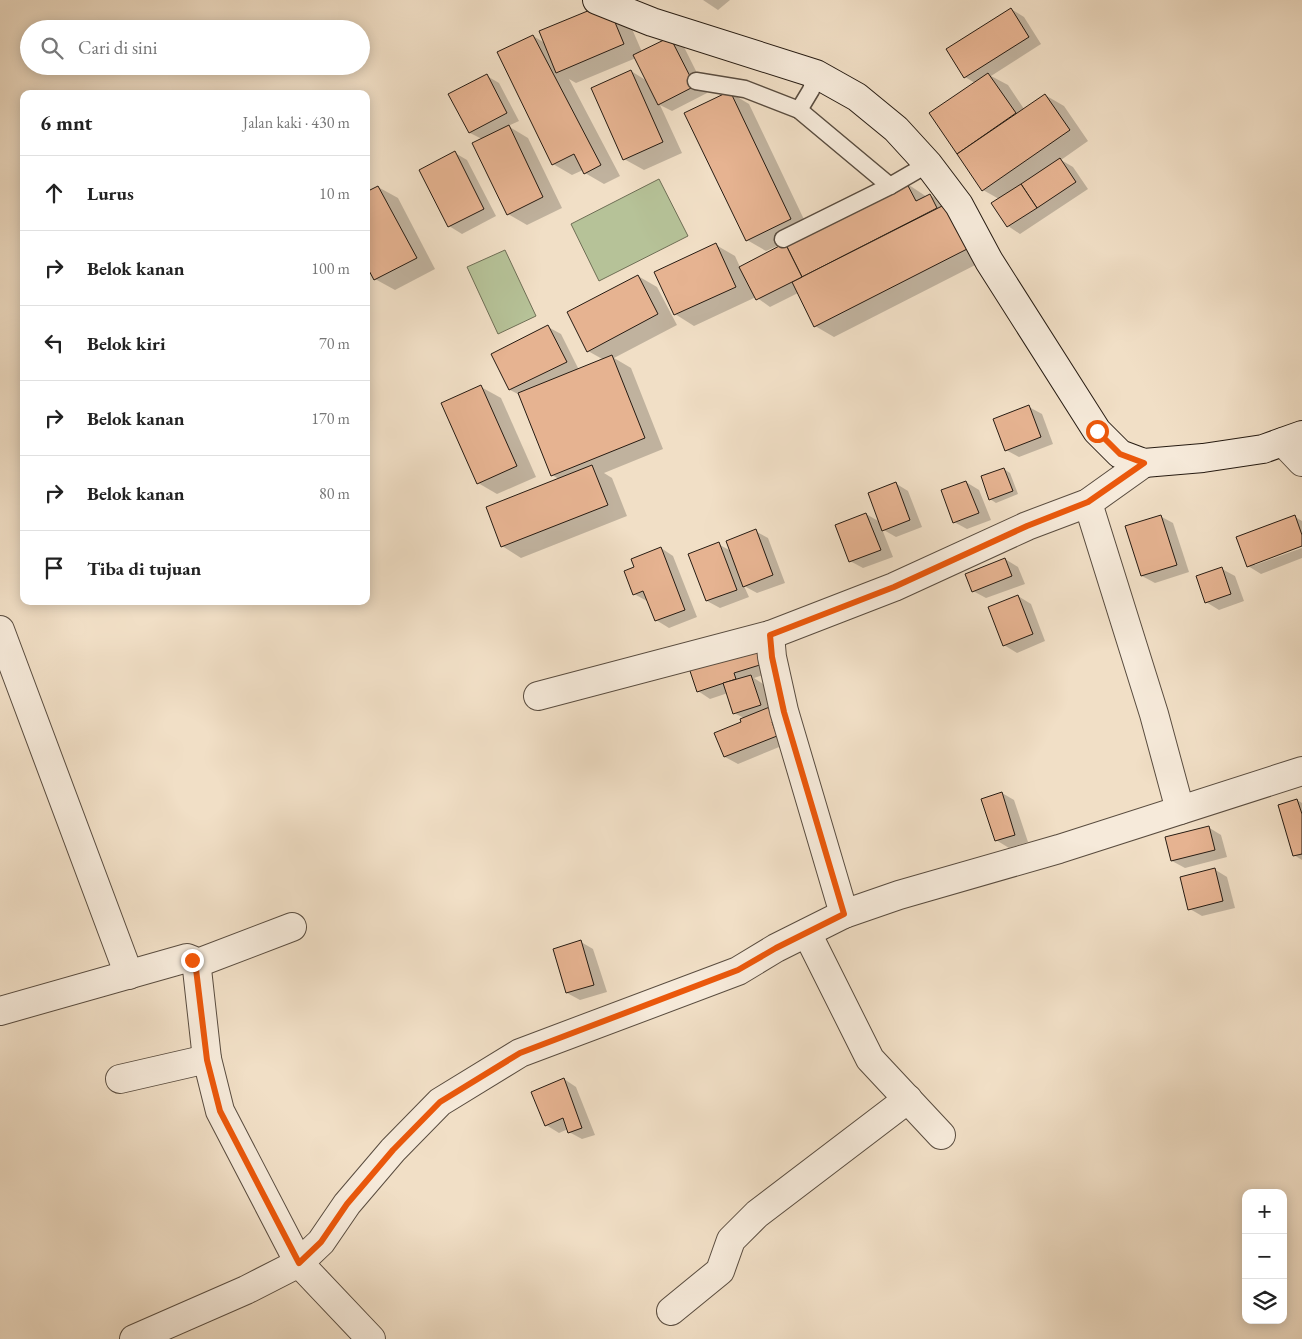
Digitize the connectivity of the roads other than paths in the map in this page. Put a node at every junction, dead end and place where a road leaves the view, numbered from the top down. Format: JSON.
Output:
{"nodes":[{"id":1,"x":597,"y":0,"type":"edge"},
{"id":2,"x":816,"y":74,"type":"junction"},
{"id":3,"x":696,"y":81,"type":"dead end"},
{"id":4,"x":799,"y":110,"type":"junction"},
{"id":5,"x":928,"y":164,"type":"junction"},
{"id":6,"x":890,"y":186,"type":"junction"},
{"id":7,"x":783,"y":239,"type":"dead end"},
{"id":8,"x":1292,"y":438,"type":"edge"},
{"id":9,"x":1302,"y":462,"type":"edge"},
{"id":10,"x":1144,"y":463,"type":"junction"},
{"id":11,"x":1088,"y":502,"type":"junction"},
{"id":12,"x":0,"y":630,"type":"edge"},
{"id":13,"x":770,"y":635,"type":"junction"},
{"id":14,"x":538,"y":696,"type":"dead end"},
{"id":15,"x":1302,"y":771,"type":"edge"},
{"id":16,"x":1180,"y":810,"type":"junction"},
{"id":17,"x":844,"y":914,"type":"junction"},
{"id":18,"x":292,"y":928,"type":"dead end"},
{"id":19,"x":807,"y":933,"type":"junction"},
{"id":20,"x":195,"y":964,"type":"junction"},
{"id":21,"x":129,"y":975,"type":"junction"},
{"id":22,"x":0,"y":1011,"type":"edge"},
{"id":23,"x":207,"y":1060,"type":"junction"},
{"id":24,"x":120,"y":1079,"type":"dead end"},
{"id":25,"x":908,"y":1099,"type":"junction"},
{"id":26,"x":941,"y":1135,"type":"dead end"},
{"id":27,"x":299,"y":1263,"type":"junction"},
{"id":28,"x":671,"y":1311,"type":"dead end"},
{"id":29,"x":134,"y":1339,"type":"edge"},
{"id":30,"x":370,"y":1339,"type":"edge"}],
"edges":[{"from":1,"to":2,"type":"street"},
{"from":2,"to":4,"type":"lane"},
{"from":2,"to":5,"type":"street"},
{"from":3,"to":4,"type":"lane"},
{"from":4,"to":6,"type":"lane"},
{"from":5,"to":6,"type":"lane"},
{"from":5,"to":10,"type":"street"},
{"from":6,"to":7,"type":"lane"},
{"from":8,"to":9,"type":"street"},
{"from":8,"to":10,"type":"street"},
{"from":10,"to":11,"type":"street"},
{"from":11,"to":13,"type":"street"},
{"from":11,"to":16,"type":"street"},
{"from":12,"to":21,"type":"street"},
{"from":13,"to":14,"type":"street"},
{"from":13,"to":17,"type":"street"},
{"from":15,"to":16,"type":"street"},
{"from":16,"to":17,"type":"street"},
{"from":17,"to":19,"type":"street"},
{"from":18,"to":20,"type":"street"},
{"from":19,"to":25,"type":"street"},
{"from":19,"to":27,"type":"street"},
{"from":20,"to":21,"type":"street"},
{"from":20,"to":23,"type":"street"},
{"from":21,"to":22,"type":"street"},
{"from":23,"to":24,"type":"street"},
{"from":23,"to":27,"type":"street"},
{"from":25,"to":26,"type":"street"},
{"from":25,"to":28,"type":"street"},
{"from":27,"to":29,"type":"street"},
{"from":27,"to":30,"type":"street"}]}
